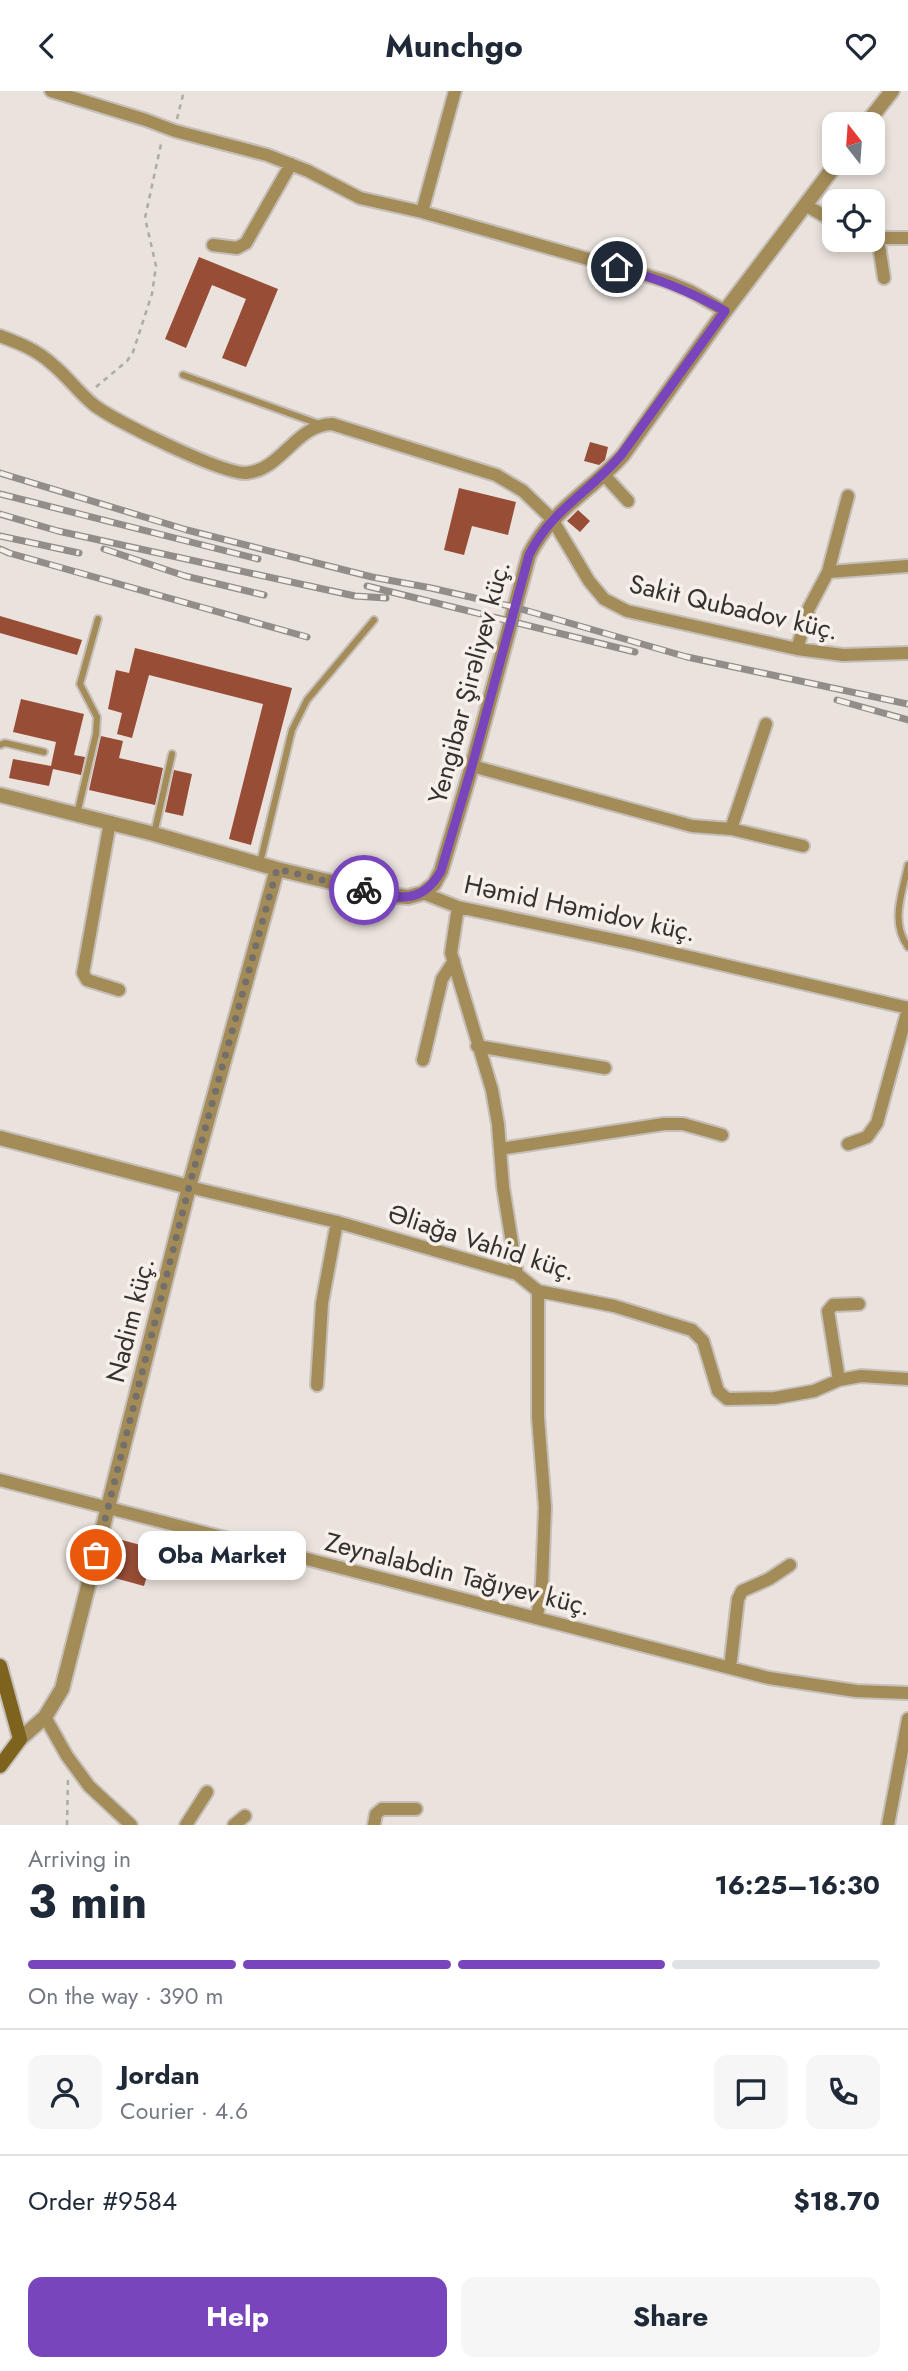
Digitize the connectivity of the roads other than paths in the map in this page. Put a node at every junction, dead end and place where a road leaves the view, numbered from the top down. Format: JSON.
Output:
{"nodes":[{"id":1,"x":51,"y":91,"type":"edge"},
{"id":2,"x":455,"y":91,"type":"edge"},
{"id":3,"x":892,"y":91,"type":"edge"},
{"id":4,"x":875,"y":112,"type":"edge"},
{"id":5,"x":291,"y":164,"type":"junction"},
{"id":6,"x":828,"y":175,"type":"edge"},
{"id":7,"x":805,"y":205,"type":"junction"},
{"id":8,"x":422,"y":212,"type":"junction"},
{"id":9,"x":822,"y":215,"type":"edge"},
{"id":10,"x":908,"y":238,"type":"edge"},
{"id":11,"x":885,"y":239,"type":"edge"},
{"id":12,"x":213,"y":245,"type":"dead end"},
{"id":13,"x":879,"y":252,"type":"edge"},
{"id":14,"x":884,"y":278,"type":"dead end"},
{"id":15,"x":725,"y":311,"type":"junction"},
{"id":16,"x":0,"y":335,"type":"edge"},
{"id":17,"x":183,"y":375,"type":"dead end"},
{"id":18,"x":319,"y":424,"type":"junction"},
{"id":19,"x":604,"y":475,"type":"junction"},
{"id":20,"x":848,"y":495,"type":"dead end"},
{"id":21,"x":628,"y":502,"type":"dead end"},
{"id":22,"x":552,"y":519,"type":"junction"},
{"id":23,"x":908,"y":566,"type":"edge"},
{"id":24,"x":828,"y":572,"type":"junction"},
{"id":25,"x":98,"y":619,"type":"dead end"},
{"id":26,"x":374,"y":620,"type":"dead end"},
{"id":27,"x":797,"y":649,"type":"junction"},
{"id":28,"x":908,"y":653,"type":"edge"},
{"id":29,"x":766,"y":724,"type":"dead end"},
{"id":30,"x":0,"y":745,"type":"edge"},
{"id":31,"x":44,"y":752,"type":"dead end"},
{"id":32,"x":172,"y":754,"type":"dead end"},
{"id":33,"x":472,"y":766,"type":"junction"},
{"id":34,"x":0,"y":795,"type":"edge"},
{"id":35,"x":77,"y":814,"type":"junction"},
{"id":36,"x":110,"y":822,"type":"junction"},
{"id":37,"x":731,"y":829,"type":"junction"},
{"id":38,"x":155,"y":834,"type":"junction"},
{"id":39,"x":803,"y":846,"type":"dead end"},
{"id":40,"x":260,"y":865,"type":"junction"},
{"id":41,"x":908,"y":866,"type":"edge"},
{"id":42,"x":277,"y":869,"type":"junction"},
{"id":43,"x":423,"y":894,"type":"junction"},
{"id":44,"x":458,"y":907,"type":"junction"},
{"id":45,"x":908,"y":947,"type":"edge"},
{"id":46,"x":453,"y":961,"type":"junction"},
{"id":47,"x":118,"y":990,"type":"dead end"},
{"id":48,"x":908,"y":1008,"type":"edge"},
{"id":49,"x":477,"y":1047,"type":"junction"},
{"id":50,"x":423,"y":1060,"type":"dead end"},
{"id":51,"x":605,"y":1068,"type":"dead end"},
{"id":52,"x":722,"y":1135,"type":"dead end"},
{"id":53,"x":0,"y":1138,"type":"edge"},
{"id":54,"x":848,"y":1144,"type":"dead end"},
{"id":55,"x":500,"y":1149,"type":"junction"},
{"id":56,"x":189,"y":1187,"type":"junction"},
{"id":57,"x":337,"y":1222,"type":"junction"},
{"id":58,"x":517,"y":1274,"type":"junction"},
{"id":59,"x":538,"y":1291,"type":"junction"},
{"id":60,"x":859,"y":1304,"type":"dead end"},
{"id":61,"x":908,"y":1379,"type":"edge"},
{"id":62,"x":839,"y":1380,"type":"junction"},
{"id":63,"x":317,"y":1385,"type":"dead end"},
{"id":64,"x":0,"y":1480,"type":"edge"},
{"id":65,"x":107,"y":1508,"type":"junction"},
{"id":66,"x":790,"y":1565,"type":"dead end"},
{"id":67,"x":537,"y":1617,"type":"junction"},
{"id":68,"x":0,"y":1666,"type":"edge"},
{"id":69,"x":730,"y":1668,"type":"junction"},
{"id":70,"x":908,"y":1693,"type":"edge"},
{"id":71,"x":45,"y":1717,"type":"junction"},
{"id":72,"x":908,"y":1719,"type":"edge"},
{"id":73,"x":20,"y":1739,"type":"junction"},
{"id":74,"x":0,"y":1766,"type":"edge"},
{"id":75,"x":207,"y":1792,"type":"dead end"},
{"id":76,"x":415,"y":1809,"type":"dead end"},
{"id":77,"x":245,"y":1816,"type":"dead end"},
{"id":78,"x":131,"y":1825,"type":"edge"},
{"id":79,"x":186,"y":1825,"type":"edge"},
{"id":80,"x":234,"y":1825,"type":"edge"},
{"id":81,"x":374,"y":1825,"type":"edge"},
{"id":82,"x":888,"y":1825,"type":"edge"}],
"edges":[{"from":1,"to":5,"type":"street"},
{"from":2,"to":8,"type":"street"},
{"from":3,"to":4,"type":"street"},
{"from":5,"to":8,"type":"street"},
{"from":5,"to":12,"type":"street"},
{"from":6,"to":7,"type":"street","name":"Yengibar Şirəliyev küç."},
{"from":7,"to":9,"type":"street"},
{"from":7,"to":15,"type":"street","name":"Yengibar Şirəliyev küç."},
{"from":8,"to":15,"type":"street"},
{"from":10,"to":11,"type":"street"},
{"from":13,"to":14,"type":"street"},
{"from":15,"to":19,"type":"street","name":"Yengibar Şirəliyev küç."},
{"from":16,"to":18,"type":"street"},
{"from":17,"to":18,"type":"lane"},
{"from":18,"to":22,"type":"street","name":"Sakit Qubadov küç."},
{"from":19,"to":21,"type":"street"},
{"from":19,"to":22,"type":"street","name":"Yengibar Şirəliyev küç."},
{"from":20,"to":24,"type":"street"},
{"from":22,"to":27,"type":"street","name":"Sakit Qubadov küç."},
{"from":22,"to":33,"type":"street","name":"Yengibar Şirəliyev küç."},
{"from":23,"to":24,"type":"street"},
{"from":24,"to":27,"type":"street"},
{"from":25,"to":35,"type":"lane"},
{"from":26,"to":40,"type":"lane"},
{"from":27,"to":28,"type":"street","name":"Sakit Qubadov küç."},
{"from":29,"to":37,"type":"street"},
{"from":30,"to":31,"type":"lane"},
{"from":32,"to":38,"type":"lane"},
{"from":33,"to":37,"type":"street"},
{"from":33,"to":43,"type":"street","name":"Yengibar Şirəliyev küç."},
{"from":34,"to":35,"type":"street","name":"Həmid Həmidov küç."},
{"from":35,"to":36,"type":"street","name":"Həmid Həmidov küç."},
{"from":36,"to":38,"type":"street","name":"Həmid Həmidov küç."},
{"from":36,"to":47,"type":"street"},
{"from":37,"to":39,"type":"street"},
{"from":38,"to":40,"type":"street","name":"Həmid Həmidov küç."},
{"from":40,"to":42,"type":"street","name":"Həmid Həmidov küç."},
{"from":41,"to":45,"type":"lane"},
{"from":42,"to":43,"type":"street","name":"Həmid Həmidov küç."},
{"from":42,"to":56,"type":"street","name":"Nadim küç."},
{"from":43,"to":44,"type":"street","name":"Həmid Həmidov küç."},
{"from":44,"to":46,"type":"street"},
{"from":44,"to":48,"type":"street","name":"Həmid Həmidov küç."},
{"from":46,"to":49,"type":"street"},
{"from":46,"to":50,"type":"street"},
{"from":48,"to":54,"type":"street"},
{"from":49,"to":51,"type":"street"},
{"from":49,"to":55,"type":"street"},
{"from":52,"to":55,"type":"street"},
{"from":53,"to":56,"type":"street","name":"Əliağa Vahid küç."},
{"from":55,"to":58,"type":"street"},
{"from":56,"to":57,"type":"street","name":"Əliağa Vahid küç."},
{"from":56,"to":65,"type":"street","name":"Nadim küç."},
{"from":57,"to":58,"type":"street","name":"Əliağa Vahid küç."},
{"from":57,"to":63,"type":"street"},
{"from":58,"to":59,"type":"street","name":"Əliağa Vahid küç."},
{"from":59,"to":62,"type":"street","name":"Əliağa Vahid küç."},
{"from":59,"to":67,"type":"street"},
{"from":60,"to":62,"type":"street"},
{"from":61,"to":62,"type":"street","name":"Əliağa Vahid küç."},
{"from":64,"to":65,"type":"street","name":"Zeynalabdin Tağıyev küç."},
{"from":65,"to":67,"type":"street","name":"Zeynalabdin Tağıyev küç."},
{"from":65,"to":71,"type":"street","name":"Nadim küç."},
{"from":66,"to":69,"type":"street"},
{"from":67,"to":69,"type":"street","name":"Zeynalabdin Tağıyev küç."},
{"from":68,"to":73,"type":"main road"},
{"from":69,"to":70,"type":"street","name":"Zeynalabdin Tağıyev küç."},
{"from":71,"to":73,"type":"street","name":"Nadim küç."},
{"from":71,"to":78,"type":"street"},
{"from":72,"to":82,"type":"street"},
{"from":73,"to":74,"type":"main road","name":"Nadim küç."},
{"from":75,"to":79,"type":"street"},
{"from":76,"to":81,"type":"street"},
{"from":77,"to":80,"type":"street"}]}
